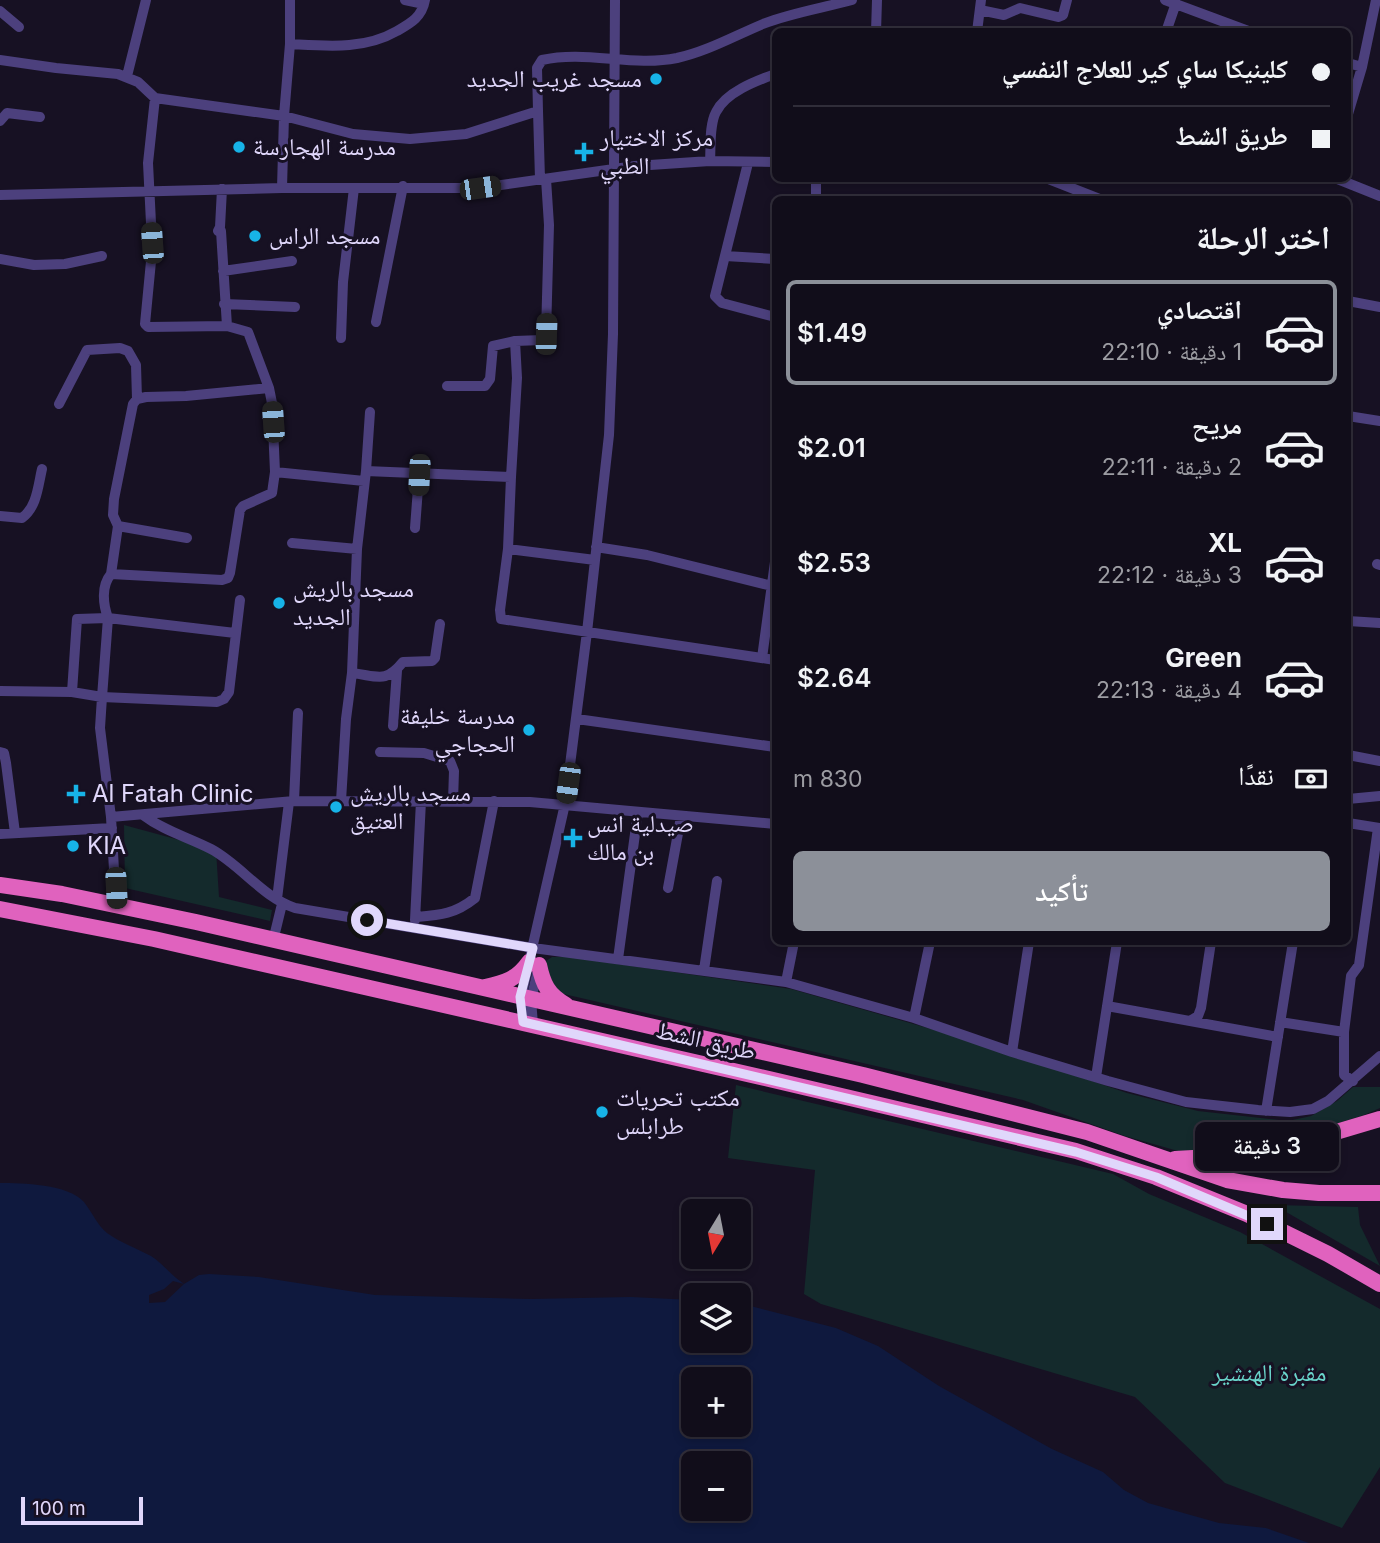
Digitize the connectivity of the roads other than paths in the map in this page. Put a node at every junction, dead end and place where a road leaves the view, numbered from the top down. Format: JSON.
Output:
{"nodes":[{"id":1,"x":146,"y":0,"type":"edge"},
{"id":2,"x":290,"y":0,"type":"edge"},
{"id":3,"x":405,"y":0,"type":"edge"},
{"id":4,"x":615,"y":0,"type":"edge"},
{"id":5,"x":852,"y":0,"type":"edge"},
{"id":6,"x":877,"y":0,"type":"edge"},
{"id":7,"x":1068,"y":0,"type":"edge"},
{"id":8,"x":1165,"y":0,"type":"edge"},
{"id":9,"x":1376,"y":0,"type":"edge"},
{"id":10,"x":424,"y":2,"type":"edge"},
{"id":11,"x":1176,"y":3,"type":"junction"},
{"id":12,"x":981,"y":5,"type":"edge"},
{"id":13,"x":0,"y":10,"type":"edge"},
{"id":14,"x":19,"y":27,"type":"dead end"},
{"id":15,"x":876,"y":28,"type":"edge"},
{"id":16,"x":978,"y":28,"type":"edge"},
{"id":17,"x":1167,"y":28,"type":"edge"},
{"id":18,"x":1241,"y":28,"type":"edge"},
{"id":19,"x":290,"y":44,"type":"junction"},
{"id":20,"x":0,"y":60,"type":"edge"},
{"id":21,"x":615,"y":61,"type":"junction"},
{"id":22,"x":1351,"y":64,"type":"edge"},
{"id":23,"x":1362,"y":67,"type":"junction"},
{"id":24,"x":772,"y":75,"type":"edge"},
{"id":25,"x":127,"y":76,"type":"junction"},
{"id":26,"x":155,"y":97,"type":"junction"},
{"id":27,"x":1351,"y":104,"type":"edge"},
{"id":28,"x":538,"y":111,"type":"junction"},
{"id":29,"x":284,"y":116,"type":"junction"},
{"id":30,"x":40,"y":117,"type":"dead end"},
{"id":31,"x":0,"y":121,"type":"edge"},
{"id":32,"x":709,"y":161,"type":"junction"},
{"id":33,"x":772,"y":162,"type":"edge"},
{"id":34,"x":748,"y":163,"type":"junction"},
{"id":35,"x":612,"y":169,"type":"junction"},
{"id":36,"x":543,"y":179,"type":"junction"},
{"id":37,"x":1056,"y":182,"type":"edge"},
{"id":38,"x":1345,"y":182,"type":"edge"},
{"id":39,"x":403,"y":187,"type":"junction"},
{"id":40,"x":282,"y":188,"type":"junction"},
{"id":41,"x":354,"y":188,"type":"junction"},
{"id":42,"x":222,"y":190,"type":"junction"},
{"id":43,"x":148,"y":191,"type":"junction"},
{"id":44,"x":0,"y":195,"type":"edge"},
{"id":45,"x":1092,"y":196,"type":"edge"},
{"id":46,"x":1380,"y":196,"type":"edge"},
{"id":47,"x":102,"y":256,"type":"dead end"},
{"id":48,"x":725,"y":256,"type":"junction"},
{"id":49,"x":0,"y":259,"type":"edge"},
{"id":50,"x":772,"y":259,"type":"edge"},
{"id":51,"x":292,"y":261,"type":"dead end"},
{"id":52,"x":223,"y":271,"type":"junction"},
{"id":53,"x":1351,"y":302,"type":"edge"},
{"id":54,"x":224,"y":304,"type":"junction"},
{"id":55,"x":295,"y":307,"type":"dead end"},
{"id":56,"x":1380,"y":307,"type":"edge"},
{"id":57,"x":772,"y":316,"type":"edge"},
{"id":58,"x":376,"y":322,"type":"dead end"},
{"id":59,"x":226,"y":326,"type":"junction"},
{"id":60,"x":341,"y":338,"type":"dead end"},
{"id":61,"x":515,"y":341,"type":"junction"},
{"id":62,"x":447,"y":386,"type":"dead end"},
{"id":63,"x":269,"y":388,"type":"junction"},
{"id":64,"x":137,"y":399,"type":"junction"},
{"id":65,"x":59,"y":404,"type":"dead end"},
{"id":66,"x":370,"y":412,"type":"dead end"},
{"id":67,"x":1351,"y":416,"type":"edge"},
{"id":68,"x":1380,"y":421,"type":"edge"},
{"id":69,"x":42,"y":469,"type":"dead end"},
{"id":70,"x":275,"y":472,"type":"junction"},
{"id":71,"x":419,"y":475,"type":"junction"},
{"id":72,"x":365,"y":476,"type":"junction"},
{"id":73,"x":511,"y":477,"type":"junction"},
{"id":74,"x":0,"y":516,"type":"edge"},
{"id":75,"x":118,"y":526,"type":"junction"},
{"id":76,"x":415,"y":528,"type":"dead end"},
{"id":77,"x":187,"y":538,"type":"dead end"},
{"id":78,"x":292,"y":543,"type":"dead end"},
{"id":79,"x":596,"y":547,"type":"junction"},
{"id":80,"x":357,"y":549,"type":"junction"},
{"id":81,"x":508,"y":549,"type":"junction"},
{"id":82,"x":595,"y":560,"type":"junction"},
{"id":83,"x":111,"y":574,"type":"junction"},
{"id":84,"x":772,"y":586,"type":"joint"},
{"id":85,"x":240,"y":600,"type":"dead end"},
{"id":86,"x":108,"y":618,"type":"junction"},
{"id":87,"x":1351,"y":621,"type":"edge"},
{"id":88,"x":1380,"y":623,"type":"edge"},
{"id":89,"x":440,"y":624,"type":"dead end"},
{"id":90,"x":587,"y":632,"type":"junction"},
{"id":91,"x":235,"y":633,"type":"junction"},
{"id":92,"x":762,"y":658,"type":"junction"},
{"id":93,"x":772,"y":660,"type":"edge"},
{"id":94,"x":397,"y":671,"type":"junction"},
{"id":95,"x":352,"y":673,"type":"junction"},
{"id":96,"x":0,"y":691,"type":"edge"},
{"id":97,"x":72,"y":692,"type":"junction"},
{"id":98,"x":102,"y":697,"type":"junction"},
{"id":99,"x":298,"y":713,"type":"dead end"},
{"id":100,"x":577,"y":719,"type":"junction"},
{"id":101,"x":393,"y":726,"type":"dead end"},
{"id":102,"x":772,"y":747,"type":"edge"},
{"id":103,"x":0,"y":752,"type":"edge"},
{"id":104,"x":380,"y":752,"type":"dead end"},
{"id":105,"x":1351,"y":756,"type":"edge"},
{"id":106,"x":1380,"y":761,"type":"edge"},
{"id":107,"x":1380,"y":796,"type":"edge"},
{"id":108,"x":1351,"y":799,"type":"edge"},
{"id":109,"x":292,"y":801,"type":"junction"},
{"id":110,"x":341,"y":801,"type":"junction"},
{"id":111,"x":421,"y":801,"type":"junction"},
{"id":112,"x":453,"y":801,"type":"junction"},
{"id":113,"x":494,"y":801,"type":"junction"},
{"id":114,"x":565,"y":804,"type":"junction"},
{"id":115,"x":638,"y":813,"type":"junction"},
{"id":116,"x":144,"y":815,"type":"junction"},
{"id":117,"x":681,"y":817,"type":"junction"},
{"id":118,"x":111,"y":823,"type":"junction"},
{"id":119,"x":1351,"y":823,"type":"edge"},
{"id":120,"x":772,"y":824,"type":"edge"},
{"id":121,"x":1379,"y":828,"type":"edge"},
{"id":122,"x":15,"y":833,"type":"junction"},
{"id":123,"x":0,"y":834,"type":"edge"},
{"id":124,"x":717,"y":881,"type":"dead end"},
{"id":125,"x":0,"y":885,"type":"edge"},
{"id":126,"x":668,"y":888,"type":"dead end"},
{"id":127,"x":280,"y":902,"type":"junction"},
{"id":128,"x":116,"y":905,"type":"junction"},
{"id":129,"x":0,"y":909,"type":"edge"},
{"id":130,"x":415,"y":922,"type":"junction"},
{"id":131,"x":273,"y":941,"type":"junction"},
{"id":132,"x":793,"y":945,"type":"edge"},
{"id":133,"x":929,"y":945,"type":"edge"},
{"id":134,"x":1030,"y":945,"type":"edge"},
{"id":135,"x":1117,"y":945,"type":"edge"},
{"id":136,"x":1210,"y":945,"type":"edge"},
{"id":137,"x":1293,"y":945,"type":"edge"},
{"id":138,"x":533,"y":956,"type":"junction"},
{"id":139,"x":618,"y":959,"type":"junction"},
{"id":140,"x":704,"y":971,"type":"junction"},
{"id":141,"x":786,"y":982,"type":"junction"},
{"id":142,"x":480,"y":988,"type":"junction"},
{"id":143,"x":526,"y":999,"type":"junction"},
{"id":144,"x":1107,"y":1006,"type":"junction"},
{"id":145,"x":574,"y":1009,"type":"junction"},
{"id":146,"x":914,"y":1018,"type":"junction"},
{"id":147,"x":1190,"y":1021,"type":"junction"},
{"id":148,"x":1280,"y":1022,"type":"junction"},
{"id":149,"x":528,"y":1023,"type":"junction"},
{"id":150,"x":1344,"y":1032,"type":"junction"},
{"id":151,"x":1278,"y":1037,"type":"junction"},
{"id":152,"x":1012,"y":1052,"type":"junction"},
{"id":153,"x":1380,"y":1056,"type":"edge"},
{"id":154,"x":1096,"y":1077,"type":"junction"},
{"id":155,"x":1353,"y":1081,"type":"junction"},
{"id":156,"x":1266,"y":1111,"type":"junction"},
{"id":157,"x":1380,"y":1119,"type":"edge"},
{"id":158,"x":1165,"y":1160,"type":"junction"},
{"id":159,"x":1380,"y":1193,"type":"edge"},
{"id":160,"x":1380,"y":1284,"type":"edge"}],
"edges":[{"from":1,"to":25,"type":"street"},
{"from":2,"to":19,"type":"street"},
{"from":3,"to":10,"type":"street"},
{"from":4,"to":21,"type":"street"},
{"from":5,"to":21,"type":"street"},
{"from":6,"to":15,"type":"street"},
{"from":7,"to":12,"type":"street"},
{"from":8,"to":11,"type":"street"},
{"from":9,"to":23,"type":"street"},
{"from":10,"to":19,"type":"street"},
{"from":11,"to":17,"type":"street"},
{"from":11,"to":18,"type":"street"},
{"from":12,"to":16,"type":"street"},
{"from":13,"to":14,"type":"street"},
{"from":19,"to":29,"type":"street"},
{"from":20,"to":25,"type":"street"},
{"from":21,"to":28,"type":"street"},
{"from":21,"to":35,"type":"street"},
{"from":22,"to":23,"type":"street"},
{"from":23,"to":27,"type":"street"},
{"from":24,"to":32,"type":"street"},
{"from":25,"to":26,"type":"street"},
{"from":26,"to":29,"type":"street"},
{"from":26,"to":43,"type":"street"},
{"from":28,"to":29,"type":"street"},
{"from":28,"to":36,"type":"street"},
{"from":29,"to":40,"type":"street"},
{"from":30,"to":31,"type":"street"},
{"from":32,"to":34,"type":"street"},
{"from":32,"to":35,"type":"street"},
{"from":33,"to":34,"type":"street"},
{"from":34,"to":48,"type":"street"},
{"from":35,"to":36,"type":"street"},
{"from":35,"to":79,"type":"street"},
{"from":36,"to":39,"type":"street"},
{"from":36,"to":61,"type":"street"},
{"from":37,"to":45,"type":"street"},
{"from":38,"to":46,"type":"street"},
{"from":39,"to":41,"type":"street"},
{"from":39,"to":58,"type":"street"},
{"from":40,"to":41,"type":"street"},
{"from":40,"to":42,"type":"street"},
{"from":41,"to":60,"type":"street"},
{"from":42,"to":43,"type":"street"},
{"from":42,"to":52,"type":"street"},
{"from":43,"to":44,"type":"street"},
{"from":43,"to":59,"type":"street"},
{"from":47,"to":49,"type":"street"},
{"from":48,"to":50,"type":"street"},
{"from":48,"to":57,"type":"street"},
{"from":51,"to":52,"type":"street"},
{"from":52,"to":54,"type":"street"},
{"from":53,"to":56,"type":"street"},
{"from":54,"to":55,"type":"street"},
{"from":54,"to":59,"type":"street"},
{"from":59,"to":63,"type":"street"},
{"from":61,"to":62,"type":"street"},
{"from":61,"to":73,"type":"street"},
{"from":63,"to":64,"type":"street"},
{"from":63,"to":70,"type":"street"},
{"from":64,"to":65,"type":"street"},
{"from":64,"to":75,"type":"street"},
{"from":66,"to":72,"type":"street"},
{"from":67,"to":68,"type":"street"},
{"from":69,"to":74,"type":"street"},
{"from":70,"to":72,"type":"street"},
{"from":70,"to":83,"type":"street"},
{"from":71,"to":72,"type":"street"},
{"from":71,"to":73,"type":"street"},
{"from":71,"to":76,"type":"street"},
{"from":72,"to":80,"type":"street"},
{"from":73,"to":81,"type":"street"},
{"from":75,"to":77,"type":"street"},
{"from":75,"to":83,"type":"street"},
{"from":78,"to":80,"type":"street"},
{"from":79,"to":82,"type":"street"},
{"from":79,"to":84,"type":"street"},
{"from":80,"to":95,"type":"street"},
{"from":81,"to":82,"type":"street"},
{"from":81,"to":90,"type":"street"},
{"from":82,"to":90,"type":"street"},
{"from":83,"to":86,"type":"street"},
{"from":84,"to":92,"type":"street"},
{"from":85,"to":91,"type":"street"},
{"from":86,"to":91,"type":"street"},
{"from":86,"to":97,"type":"street"},
{"from":86,"to":98,"type":"street"},
{"from":87,"to":88,"type":"street"},
{"from":89,"to":94,"type":"street"},
{"from":90,"to":92,"type":"street"},
{"from":90,"to":100,"type":"street"},
{"from":91,"to":98,"type":"street"},
{"from":92,"to":93,"type":"street"},
{"from":94,"to":95,"type":"street"},
{"from":94,"to":101,"type":"street"},
{"from":95,"to":110,"type":"street"},
{"from":96,"to":97,"type":"street"},
{"from":97,"to":98,"type":"street"},
{"from":98,"to":118,"type":"street"},
{"from":99,"to":109,"type":"street"},
{"from":100,"to":102,"type":"street"},
{"from":100,"to":114,"type":"street"},
{"from":103,"to":122,"type":"street"},
{"from":104,"to":112,"type":"street"},
{"from":105,"to":106,"type":"street"},
{"from":107,"to":108,"type":"street"},
{"from":109,"to":110,"type":"street"},
{"from":109,"to":116,"type":"street"},
{"from":109,"to":127,"type":"street"},
{"from":110,"to":111,"type":"street"},
{"from":111,"to":112,"type":"street"},
{"from":111,"to":130,"type":"street"},
{"from":112,"to":113,"type":"street"},
{"from":113,"to":114,"type":"street"},
{"from":113,"to":130,"type":"street"},
{"from":114,"to":115,"type":"street"},
{"from":114,"to":138,"type":"street"},
{"from":115,"to":117,"type":"street"},
{"from":115,"to":139,"type":"street"},
{"from":116,"to":118,"type":"street"},
{"from":116,"to":127,"type":"street"},
{"from":117,"to":120,"type":"street"},
{"from":117,"to":126,"type":"street"},
{"from":118,"to":122,"type":"street"},
{"from":118,"to":128,"type":"street"},
{"from":119,"to":121,"type":"street"},
{"from":121,"to":150,"type":"street"},
{"from":122,"to":123,"type":"street"},
{"from":124,"to":140,"type":"street"},
{"from":125,"to":128,"type":"highway","name":"طريق الشط"},
{"from":127,"to":130,"type":"street"},
{"from":127,"to":131,"type":"street"},
{"from":128,"to":131,"type":"highway","name":"طريق الشط"},
{"from":129,"to":149,"type":"highway","name":"طريق الشط"},
{"from":130,"to":138,"type":"street"},
{"from":131,"to":142,"type":"highway","name":"طريق الشط"},
{"from":132,"to":141,"type":"street"},
{"from":133,"to":146,"type":"street"},
{"from":134,"to":152,"type":"street"},
{"from":135,"to":144,"type":"street"},
{"from":136,"to":147,"type":"street"},
{"from":137,"to":148,"type":"street"},
{"from":138,"to":139,"type":"street"},
{"from":138,"to":142,"type":"highway"},
{"from":138,"to":143,"type":"street"},
{"from":138,"to":145,"type":"highway"},
{"from":139,"to":140,"type":"street"},
{"from":140,"to":141,"type":"street"},
{"from":141,"to":146,"type":"street"},
{"from":142,"to":143,"type":"highway","name":"طريق الشط"},
{"from":143,"to":145,"type":"highway","name":"طريق الشط"},
{"from":143,"to":149,"type":"street"},
{"from":144,"to":147,"type":"street"},
{"from":144,"to":154,"type":"street"},
{"from":145,"to":158,"type":"highway","name":"طريق الشط"},
{"from":146,"to":152,"type":"street"},
{"from":147,"to":151,"type":"street"},
{"from":148,"to":150,"type":"street"},
{"from":148,"to":151,"type":"street"},
{"from":149,"to":160,"type":"highway","name":"طريق الشط"},
{"from":150,"to":155,"type":"street"},
{"from":151,"to":156,"type":"street"},
{"from":152,"to":154,"type":"street"},
{"from":153,"to":155,"type":"street"},
{"from":154,"to":156,"type":"street"},
{"from":155,"to":156,"type":"street"},
{"from":157,"to":158,"type":"highway"},
{"from":158,"to":159,"type":"highway","name":"طريق الشط"}]}
